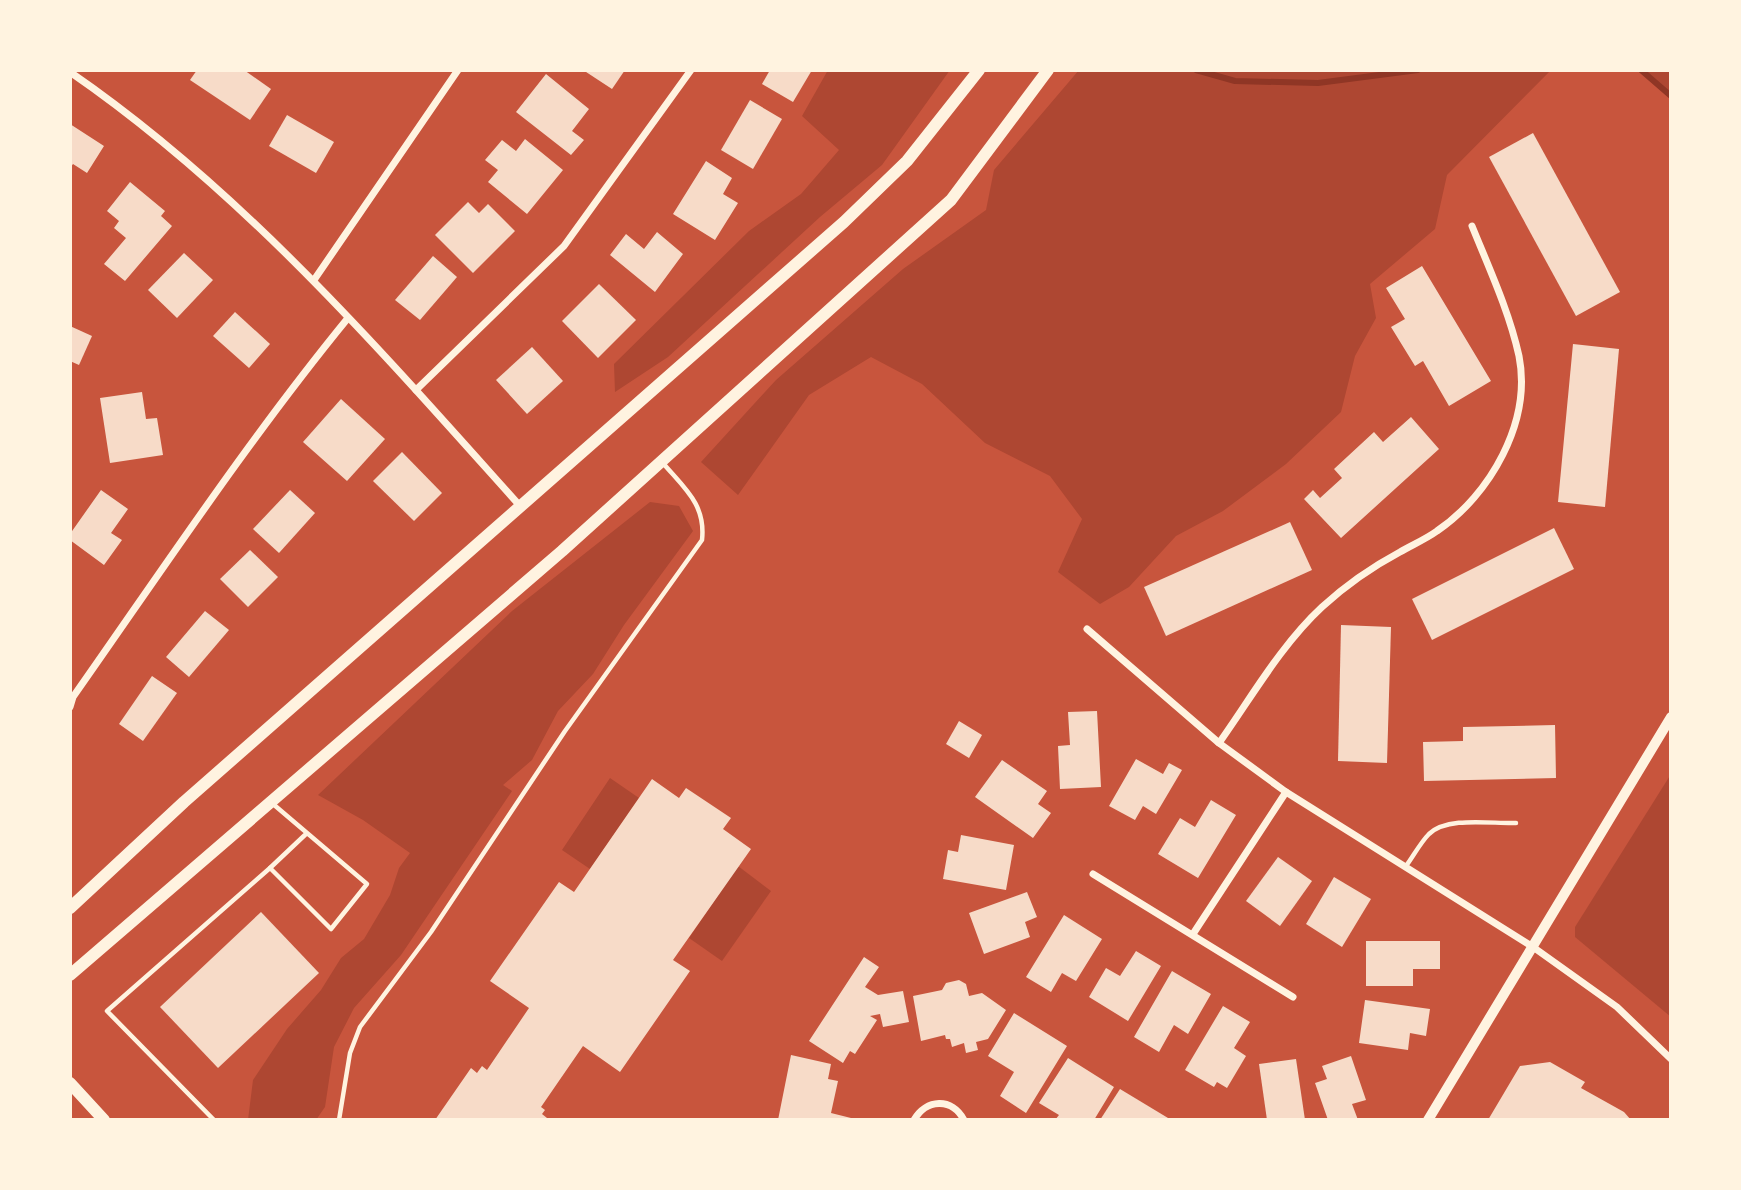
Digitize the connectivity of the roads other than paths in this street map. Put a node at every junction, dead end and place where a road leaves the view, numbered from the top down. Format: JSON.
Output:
{"nodes":[{"id":1,"x":458,"y":70,"type":"edge"},
{"id":2,"x":691,"y":70,"type":"edge"},
{"id":3,"x":979,"y":70,"type":"edge"},
{"id":4,"x":1048,"y":70,"type":"edge"},
{"id":5,"x":70,"y":72,"type":"edge"},
{"id":6,"x":1472,"y":226,"type":"dead end"},
{"id":7,"x":314,"y":281,"type":"junction"},
{"id":8,"x":348,"y":318,"type":"junction"},
{"id":9,"x":416,"y":390,"type":"junction"},
{"id":10,"x":661,"y":461,"type":"junction"},
{"id":11,"x":521,"y":507,"type":"junction"},
{"id":12,"x":1087,"y":629,"type":"dead end"},
{"id":13,"x":70,"y":707,"type":"edge"},
{"id":14,"x":1671,"y":717,"type":"edge"},
{"id":15,"x":1219,"y":743,"type":"junction"},
{"id":16,"x":1286,"y":792,"type":"junction"},
{"id":17,"x":270,"y":801,"type":"junction"},
{"id":18,"x":1516,"y":823,"type":"dead end"},
{"id":19,"x":307,"y":833,"type":"junction"},
{"id":20,"x":1406,"y":867,"type":"junction"},
{"id":21,"x":270,"y":868,"type":"junction"},
{"id":22,"x":1093,"y":874,"type":"dead end"},
{"id":23,"x":70,"y":908,"type":"edge"},
{"id":24,"x":1193,"y":934,"type":"junction"},
{"id":25,"x":1533,"y":947,"type":"junction"},
{"id":26,"x":70,"y":975,"type":"edge"},
{"id":27,"x":1293,"y":997,"type":"dead end"},
{"id":28,"x":1671,"y":1059,"type":"edge"},
{"id":29,"x":70,"y":1083,"type":"edge"},
{"id":30,"x":104,"y":1120,"type":"edge"},
{"id":31,"x":214,"y":1120,"type":"edge"},
{"id":32,"x":339,"y":1120,"type":"edge"},
{"id":33,"x":914,"y":1120,"type":"edge"},
{"id":34,"x":964,"y":1120,"type":"edge"},
{"id":35,"x":1427,"y":1120,"type":"edge"}],
"edges":[{"from":1,"to":7,"type":"street"},
{"from":2,"to":9,"type":"street"},
{"from":3,"to":11,"type":"main road"},
{"from":4,"to":10,"type":"main road"},
{"from":5,"to":7,"type":"street"},
{"from":6,"to":15,"type":"street"},
{"from":7,"to":8,"type":"street"},
{"from":8,"to":9,"type":"street"},
{"from":8,"to":13,"type":"street"},
{"from":9,"to":11,"type":"street"},
{"from":10,"to":17,"type":"main road"},
{"from":10,"to":32,"type":"lane"},
{"from":11,"to":23,"type":"main road"},
{"from":12,"to":15,"type":"street"},
{"from":14,"to":25,"type":"street"},
{"from":15,"to":16,"type":"street"},
{"from":16,"to":20,"type":"street"},
{"from":16,"to":24,"type":"street"},
{"from":17,"to":19,"type":"lane"},
{"from":17,"to":26,"type":"main road"},
{"from":18,"to":20,"type":"lane"},
{"from":19,"to":21,"type":"lane"},
{"from":19,"to":21,"type":"lane"},
{"from":20,"to":25,"type":"street"},
{"from":21,"to":31,"type":"lane"},
{"from":22,"to":24,"type":"street"},
{"from":24,"to":27,"type":"street"},
{"from":25,"to":28,"type":"street"},
{"from":25,"to":35,"type":"street"},
{"from":29,"to":30,"type":"main road"},
{"from":33,"to":34,"type":"street"}]}
